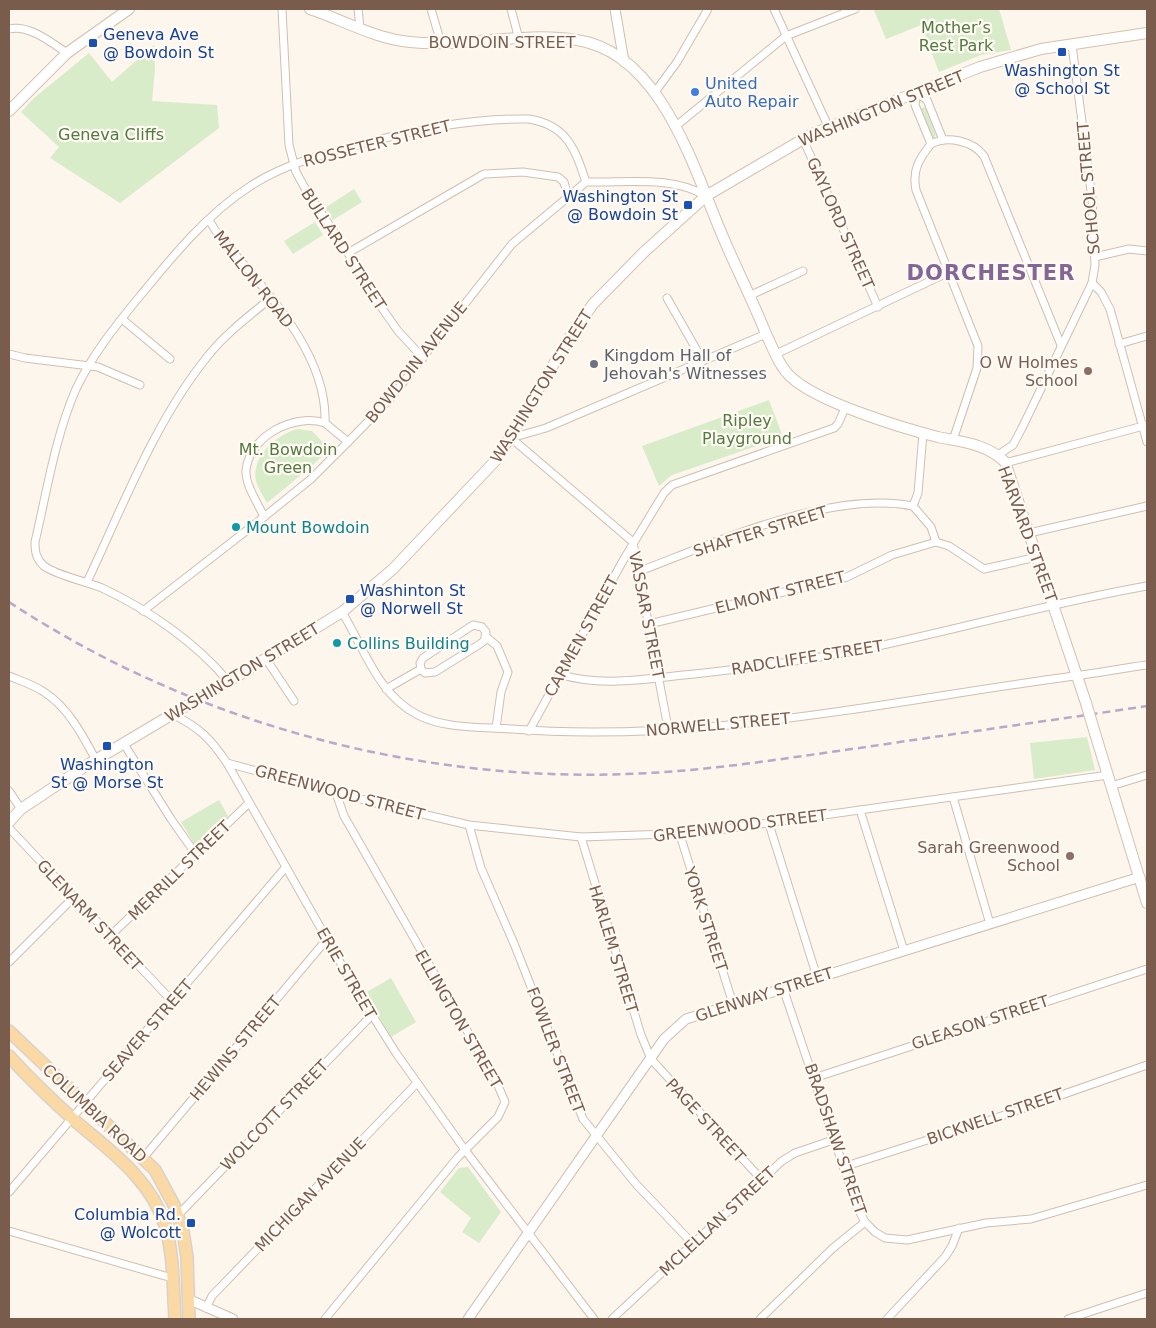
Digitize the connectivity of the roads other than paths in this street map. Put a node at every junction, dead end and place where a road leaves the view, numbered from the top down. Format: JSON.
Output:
{"nodes":[{"id":1,"x":128,"y":9,"type":"edge"},
{"id":2,"x":282,"y":9,"type":"edge"},
{"id":3,"x":310,"y":9,"type":"edge"},
{"id":4,"x":358,"y":9,"type":"edge"},
{"id":5,"x":431,"y":9,"type":"edge"},
{"id":6,"x":511,"y":9,"type":"edge"},
{"id":7,"x":616,"y":9,"type":"edge"},
{"id":8,"x":708,"y":9,"type":"edge"},
{"id":9,"x":774,"y":9,"type":"edge"},
{"id":10,"x":855,"y":9,"type":"edge"},
{"id":11,"x":360,"y":28,"type":"junction"},
{"id":12,"x":9,"y":29,"type":"edge"},
{"id":13,"x":1147,"y":33,"type":"edge"},
{"id":14,"x":786,"y":36,"type":"junction"},
{"id":15,"x":519,"y":39,"type":"junction"},
{"id":16,"x":441,"y":42,"type":"junction"},
{"id":17,"x":1072,"y":44,"type":"junction"},
{"id":18,"x":67,"y":53,"type":"junction"},
{"id":19,"x":624,"y":62,"type":"junction"},
{"id":20,"x":655,"y":92,"type":"junction"},
{"id":21,"x":918,"y":93,"type":"junction"},
{"id":22,"x":9,"y":111,"type":"edge"},
{"id":23,"x":676,"y":126,"type":"junction"},
{"id":24,"x":829,"y":128,"type":"junction"},
{"id":25,"x":803,"y":139,"type":"junction"},
{"id":26,"x":943,"y":140,"type":"junction"},
{"id":27,"x":930,"y":144,"type":"junction"},
{"id":28,"x":293,"y":164,"type":"junction"},
{"id":29,"x":586,"y":182,"type":"junction"},
{"id":30,"x":706,"y":196,"type":"junction"},
{"id":31,"x":568,"y":197,"type":"junction"},
{"id":32,"x":209,"y":220,"type":"junction"},
{"id":33,"x":1147,"y":250,"type":"edge"},
{"id":34,"x":348,"y":253,"type":"junction"},
{"id":35,"x":1095,"y":258,"type":"junction"},
{"id":36,"x":803,"y":271,"type":"dead end"},
{"id":37,"x":949,"y":272,"type":"junction"},
{"id":38,"x":1092,"y":283,"type":"junction"},
{"id":39,"x":751,"y":295,"type":"junction"},
{"id":40,"x":271,"y":298,"type":"junction"},
{"id":41,"x":667,"y":298,"type":"dead end"},
{"id":42,"x":878,"y":307,"type":"junction"},
{"id":43,"x":122,"y":319,"type":"junction"},
{"id":44,"x":766,"y":334,"type":"junction"},
{"id":45,"x":1147,"y":336,"type":"edge"},
{"id":46,"x":1119,"y":344,"type":"junction"},
{"id":47,"x":1060,"y":345,"type":"junction"},
{"id":48,"x":9,"y":354,"type":"edge"},
{"id":49,"x":776,"y":354,"type":"junction"},
{"id":50,"x":422,"y":358,"type":"junction"},
{"id":51,"x":170,"y":359,"type":"dead end"},
{"id":52,"x":703,"y":361,"type":"junction"},
{"id":53,"x":87,"y":366,"type":"junction"},
{"id":54,"x":140,"y":385,"type":"dead end"},
{"id":55,"x":846,"y":406,"type":"junction"},
{"id":56,"x":325,"y":424,"type":"junction"},
{"id":57,"x":1145,"y":426,"type":"edge"},
{"id":58,"x":923,"y":433,"type":"junction"},
{"id":59,"x":511,"y":438,"type":"junction"},
{"id":60,"x":953,"y":440,"type":"junction"},
{"id":61,"x":348,"y":442,"type":"junction"},
{"id":62,"x":1147,"y":442,"type":"edge"},
{"id":63,"x":998,"y":455,"type":"junction"},
{"id":64,"x":1005,"y":463,"type":"junction"},
{"id":65,"x":913,"y":506,"type":"junction"},
{"id":66,"x":1147,"y":506,"type":"edge"},
{"id":67,"x":264,"y":517,"type":"junction"},
{"id":68,"x":1029,"y":533,"type":"junction"},
{"id":69,"x":633,"y":542,"type":"junction"},
{"id":70,"x":936,"y":542,"type":"junction"},
{"id":71,"x":1036,"y":557,"type":"junction"},
{"id":72,"x":640,"y":571,"type":"junction"},
{"id":73,"x":87,"y":582,"type":"junction"},
{"id":74,"x":1147,"y":586,"type":"edge"},
{"id":75,"x":1052,"y":604,"type":"junction"},
{"id":76,"x":143,"y":611,"type":"junction"},
{"id":77,"x":342,"y":612,"type":"junction"},
{"id":78,"x":649,"y":624,"type":"junction"},
{"id":79,"x":485,"y":636,"type":"junction"},
{"id":80,"x":266,"y":659,"type":"junction"},
{"id":81,"x":1147,"y":665,"type":"edge"},
{"id":82,"x":421,"y":669,"type":"junction"},
{"id":83,"x":558,"y":674,"type":"junction"},
{"id":84,"x":9,"y":676,"type":"edge"},
{"id":85,"x":1076,"y":676,"type":"junction"},
{"id":86,"x":659,"y":677,"type":"junction"},
{"id":87,"x":228,"y":681,"type":"junction"},
{"id":88,"x":386,"y":689,"type":"junction"},
{"id":89,"x":294,"y":701,"type":"dead end"},
{"id":90,"x":172,"y":714,"type":"junction"},
{"id":91,"x":496,"y":728,"type":"junction"},
{"id":92,"x":668,"y":728,"type":"junction"},
{"id":93,"x":530,"y":731,"type":"junction"},
{"id":94,"x":124,"y":744,"type":"junction"},
{"id":95,"x":96,"y":760,"type":"junction"},
{"id":96,"x":227,"y":764,"type":"junction"},
{"id":97,"x":1108,"y":775,"type":"junction"},
{"id":98,"x":1147,"y":775,"type":"edge"},
{"id":99,"x":1111,"y":786,"type":"junction"},
{"id":100,"x":9,"y":792,"type":"edge"},
{"id":101,"x":336,"y":793,"type":"junction"},
{"id":102,"x":952,"y":798,"type":"junction"},
{"id":103,"x":248,"y":804,"type":"junction"},
{"id":104,"x":21,"y":809,"type":"junction"},
{"id":105,"x":860,"y":810,"type":"junction"},
{"id":106,"x":9,"y":822,"type":"edge"},
{"id":107,"x":770,"y":824,"type":"junction"},
{"id":108,"x":470,"y":825,"type":"junction"},
{"id":109,"x":9,"y":828,"type":"edge"},
{"id":110,"x":680,"y":834,"type":"junction"},
{"id":111,"x":581,"y":837,"type":"junction"},
{"id":112,"x":195,"y":854,"type":"junction"},
{"id":113,"x":285,"y":868,"type":"junction"},
{"id":114,"x":1143,"y":876,"type":"edge"},
{"id":115,"x":73,"y":898,"type":"junction"},
{"id":116,"x":1147,"y":903,"type":"edge"},
{"id":117,"x":990,"y":924,"type":"junction"},
{"id":118,"x":110,"y":936,"type":"junction"},
{"id":119,"x":327,"y":939,"type":"junction"},
{"id":120,"x":904,"y":951,"type":"junction"},
{"id":121,"x":9,"y":962,"type":"edge"},
{"id":122,"x":1147,"y":969,"type":"edge"},
{"id":123,"x":817,"y":977,"type":"junction"},
{"id":124,"x":784,"y":988,"type":"junction"},
{"id":125,"x":172,"y":1001,"type":"junction"},
{"id":126,"x":733,"y":1004,"type":"junction"},
{"id":127,"x":371,"y":1016,"type":"junction"},
{"id":128,"x":9,"y":1031,"type":"edge"},
{"id":129,"x":9,"y":1058,"type":"edge"},
{"id":130,"x":652,"y":1059,"type":"junction"},
{"id":131,"x":1147,"y":1065,"type":"edge"},
{"id":132,"x":814,"y":1078,"type":"junction"},
{"id":133,"x":417,"y":1084,"type":"junction"},
{"id":134,"x":85,"y":1102,"type":"junction"},
{"id":135,"x":72,"y":1118,"type":"junction"},
{"id":136,"x":596,"y":1137,"type":"junction"},
{"id":137,"x":834,"y":1140,"type":"junction"},
{"id":138,"x":465,"y":1150,"type":"junction"},
{"id":139,"x":144,"y":1157,"type":"junction"},
{"id":140,"x":842,"y":1167,"type":"junction"},
{"id":141,"x":762,"y":1180,"type":"junction"},
{"id":142,"x":1147,"y":1185,"type":"edge"},
{"id":143,"x":9,"y":1192,"type":"edge"},
{"id":144,"x":178,"y":1215,"type":"junction"},
{"id":145,"x":865,"y":1222,"type":"junction"},
{"id":146,"x":959,"y":1228,"type":"junction"},
{"id":147,"x":9,"y":1232,"type":"edge"},
{"id":148,"x":528,"y":1233,"type":"junction"},
{"id":149,"x":693,"y":1244,"type":"junction"},
{"id":150,"x":172,"y":1278,"type":"junction"},
{"id":151,"x":1147,"y":1293,"type":"edge"},
{"id":152,"x":188,"y":1299,"type":"junction"},
{"id":153,"x":209,"y":1309,"type":"junction"},
{"id":154,"x":175,"y":1319,"type":"edge"},
{"id":155,"x":189,"y":1319,"type":"edge"},
{"id":156,"x":233,"y":1319,"type":"edge"},
{"id":157,"x":325,"y":1319,"type":"edge"},
{"id":158,"x":468,"y":1319,"type":"edge"},
{"id":159,"x":594,"y":1319,"type":"edge"},
{"id":160,"x":612,"y":1319,"type":"edge"},
{"id":161,"x":760,"y":1319,"type":"edge"},
{"id":162,"x":886,"y":1319,"type":"edge"},
{"id":163,"x":1068,"y":1319,"type":"edge"}],
"edges":[{"from":1,"to":18,"type":"main road"},
{"from":2,"to":28,"type":"street","name":"BULLARD STREET"},
{"from":3,"to":11,"type":"main road","name":"BOWDOIN STREET"},
{"from":4,"to":11,"type":"street"},
{"from":5,"to":16,"type":"street"},
{"from":6,"to":15,"type":"street"},
{"from":7,"to":19,"type":"street"},
{"from":8,"to":20,"type":"street"},
{"from":9,"to":14,"type":"street"},
{"from":10,"to":14,"type":"street"},
{"from":11,"to":16,"type":"main road","name":"BOWDOIN STREET"},
{"from":12,"to":18,"type":"street"},
{"from":13,"to":17,"type":"main road","name":"WASHINGTON STREET"},
{"from":14,"to":23,"type":"street"},
{"from":14,"to":24,"type":"street"},
{"from":15,"to":16,"type":"main road","name":"BOWDOIN STREET"},
{"from":15,"to":19,"type":"main road","name":"BOWDOIN STREET"},
{"from":17,"to":21,"type":"main road","name":"WASHINGTON STREET"},
{"from":17,"to":35,"type":"street","name":"SCHOOL STREET"},
{"from":18,"to":22,"type":"main road"},
{"from":19,"to":20,"type":"main road","name":"BOWDOIN STREET"},
{"from":20,"to":23,"type":"main road","name":"BOWDOIN STREET"},
{"from":21,"to":24,"type":"main road","name":"WASHINGTON STREET"},
{"from":21,"to":26,"type":"street"},
{"from":21,"to":27,"type":"street"},
{"from":23,"to":30,"type":"main road","name":"BOWDOIN STREET"},
{"from":24,"to":25,"type":"main road","name":"WASHINGTON STREET"},
{"from":25,"to":30,"type":"main road","name":"WASHINGTON STREET"},
{"from":25,"to":42,"type":"street","name":"GAYLORD STREET"},
{"from":26,"to":27,"type":"street"},
{"from":26,"to":47,"type":"street"},
{"from":27,"to":37,"type":"street"},
{"from":28,"to":29,"type":"street","name":"ROSSETER STREET"},
{"from":28,"to":32,"type":"street","name":"ROSSETER STREET"},
{"from":28,"to":34,"type":"street","name":"BULLARD STREET"},
{"from":29,"to":30,"type":"street"},
{"from":29,"to":31,"type":"street","name":"BOWDOIN AVENUE"},
{"from":30,"to":39,"type":"main road","name":"HARVARD STREET"},
{"from":30,"to":59,"type":"main road","name":"WASHINGTON STREET"},
{"from":31,"to":34,"type":"street"},
{"from":31,"to":50,"type":"street","name":"BOWDOIN AVENUE"},
{"from":32,"to":40,"type":"street","name":"MALLON ROAD"},
{"from":32,"to":43,"type":"street","name":"ROSSETER STREET"},
{"from":33,"to":35,"type":"street"},
{"from":34,"to":50,"type":"street","name":"BULLARD STREET"},
{"from":35,"to":38,"type":"street","name":"SCHOOL STREET"},
{"from":36,"to":39,"type":"street"},
{"from":37,"to":42,"type":"street"},
{"from":37,"to":60,"type":"street"},
{"from":38,"to":46,"type":"street"},
{"from":38,"to":47,"type":"street","name":"SCHOOL STREET"},
{"from":39,"to":44,"type":"main road","name":"HARVARD STREET"},
{"from":40,"to":56,"type":"street","name":"MALLON ROAD"},
{"from":40,"to":73,"type":"street"},
{"from":41,"to":52,"type":"street"},
{"from":42,"to":49,"type":"street"},
{"from":43,"to":51,"type":"street"},
{"from":43,"to":53,"type":"street","name":"ROSSETER STREET"},
{"from":44,"to":49,"type":"main road","name":"HARVARD STREET"},
{"from":44,"to":52,"type":"street"},
{"from":45,"to":46,"type":"street"},
{"from":46,"to":57,"type":"street"},
{"from":47,"to":63,"type":"street","name":"SCHOOL STREET"},
{"from":48,"to":53,"type":"street"},
{"from":49,"to":55,"type":"main road","name":"HARVARD STREET"},
{"from":50,"to":61,"type":"street","name":"BOWDOIN AVENUE"},
{"from":52,"to":59,"type":"street"},
{"from":53,"to":54,"type":"street"},
{"from":53,"to":73,"type":"street","name":"ROSSETER STREET"},
{"from":55,"to":58,"type":"main road","name":"HARVARD STREET"},
{"from":55,"to":69,"type":"street","name":"CARMEN STREET"},
{"from":56,"to":61,"type":"street"},
{"from":56,"to":67,"type":"street"},
{"from":57,"to":62,"type":"street"},
{"from":57,"to":64,"type":"street"},
{"from":58,"to":60,"type":"main road","name":"HARVARD STREET"},
{"from":58,"to":65,"type":"street"},
{"from":59,"to":69,"type":"street","name":"VASSAR STREET"},
{"from":59,"to":77,"type":"main road","name":"WASHINGTON STREET"},
{"from":60,"to":63,"type":"main road","name":"HARVARD STREET"},
{"from":61,"to":67,"type":"street","name":"BOWDOIN AVENUE"},
{"from":63,"to":64,"type":"main road","name":"HARVARD STREET"},
{"from":64,"to":68,"type":"main road","name":"HARVARD STREET"},
{"from":65,"to":70,"type":"street"},
{"from":65,"to":72,"type":"street","name":"SHAFTER STREET"},
{"from":66,"to":68,"type":"street"},
{"from":67,"to":76,"type":"street","name":"BOWDOIN AVENUE"},
{"from":68,"to":71,"type":"main road","name":"HARVARD STREET"},
{"from":69,"to":72,"type":"street","name":"VASSAR STREET"},
{"from":69,"to":83,"type":"street","name":"CARMEN STREET"},
{"from":70,"to":71,"type":"street"},
{"from":70,"to":78,"type":"street","name":"ELMONT STREET"},
{"from":71,"to":75,"type":"main road","name":"HARVARD STREET"},
{"from":72,"to":78,"type":"street","name":"VASSAR STREET"},
{"from":73,"to":76,"type":"street"},
{"from":74,"to":75,"type":"street","name":"RADCLIFFE STREET"},
{"from":75,"to":85,"type":"main road","name":"HARVARD STREET"},
{"from":75,"to":86,"type":"street","name":"RADCLIFFE STREET"},
{"from":76,"to":87,"type":"street"},
{"from":77,"to":80,"type":"main road","name":"WASHINGTON STREET"},
{"from":77,"to":88,"type":"street","name":"NORWELL STREET"},
{"from":78,"to":86,"type":"street","name":"VASSAR STREET"},
{"from":79,"to":82,"type":"street"},
{"from":79,"to":82,"type":"street"},
{"from":79,"to":91,"type":"street"},
{"from":80,"to":87,"type":"main road","name":"WASHINGTON STREET"},
{"from":80,"to":89,"type":"street"},
{"from":81,"to":85,"type":"street","name":"NORWELL STREET"},
{"from":82,"to":88,"type":"street"},
{"from":83,"to":86,"type":"street","name":"RADCLIFFE STREET"},
{"from":83,"to":93,"type":"street","name":"CARMEN STREET"},
{"from":84,"to":95,"type":"street"},
{"from":85,"to":92,"type":"street","name":"NORWELL STREET"},
{"from":85,"to":97,"type":"main road","name":"HARVARD STREET","bridge":true},
{"from":86,"to":92,"type":"street","name":"VASSAR STREET"},
{"from":87,"to":90,"type":"main road","name":"WASHINGTON STREET","bridge":true},
{"from":88,"to":91,"type":"street","name":"NORWELL STREET"},
{"from":90,"to":94,"type":"main road","name":"WASHINGTON STREET"},
{"from":90,"to":96,"type":"street","name":"ERIE STREET"},
{"from":91,"to":93,"type":"street","name":"NORWELL STREET"},
{"from":92,"to":93,"type":"street","name":"NORWELL STREET"},
{"from":94,"to":95,"type":"main road","name":"WASHINGTON STREET"},
{"from":94,"to":112,"type":"street"},
{"from":95,"to":104,"type":"main road","name":"WASHINGTON STREET"},
{"from":96,"to":101,"type":"street","name":"GREENWOOD STREET"},
{"from":96,"to":103,"type":"street","name":"ERIE STREET"},
{"from":97,"to":99,"type":"main road","name":"HARVARD STREET"},
{"from":97,"to":102,"type":"street","name":"GREENWOOD STREET"},
{"from":98,"to":99,"type":"street"},
{"from":99,"to":114,"type":"main road","name":"HARVARD STREET"},
{"from":100,"to":104,"type":"street"},
{"from":101,"to":108,"type":"street","name":"GREENWOOD STREET"},
{"from":101,"to":138,"type":"street","name":"ELLINGTON STREET"},
{"from":102,"to":105,"type":"street","name":"GREENWOOD STREET"},
{"from":102,"to":117,"type":"street"},
{"from":103,"to":112,"type":"street","name":"MERRILL STREET"},
{"from":103,"to":113,"type":"street","name":"ERIE STREET"},
{"from":104,"to":106,"type":"main road","name":"WASHINGTON STREET"},
{"from":105,"to":107,"type":"street","name":"GREENWOOD STREET"},
{"from":105,"to":120,"type":"street"},
{"from":107,"to":110,"type":"street","name":"GREENWOOD STREET"},
{"from":107,"to":123,"type":"street"},
{"from":108,"to":111,"type":"street","name":"GREENWOOD STREET"},
{"from":108,"to":136,"type":"street","name":"FOWLER STREET"},
{"from":109,"to":115,"type":"street","name":"GLENARM STREET"},
{"from":110,"to":111,"type":"street","name":"GREENWOOD STREET"},
{"from":110,"to":126,"type":"street","name":"YORK STREET"},
{"from":111,"to":130,"type":"street","name":"HARLEM STREET"},
{"from":112,"to":118,"type":"street","name":"MERRILL STREET"},
{"from":113,"to":119,"type":"street","name":"ERIE STREET"},
{"from":113,"to":125,"type":"street","name":"SEAVER STREET"},
{"from":114,"to":116,"type":"main road","name":"HARVARD STREET"},
{"from":114,"to":117,"type":"street","name":"GLENWAY STREET"},
{"from":115,"to":118,"type":"street","name":"GLENARM STREET"},
{"from":115,"to":121,"type":"street"},
{"from":117,"to":120,"type":"street","name":"GLENWAY STREET"},
{"from":118,"to":125,"type":"street","name":"GLENARM STREET"},
{"from":119,"to":127,"type":"street","name":"ERIE STREET"},
{"from":119,"to":139,"type":"street","name":"HEWINS STREET"},
{"from":120,"to":123,"type":"street","name":"GLENWAY STREET"},
{"from":122,"to":132,"type":"street","name":"GLEASON STREET"},
{"from":123,"to":124,"type":"street","name":"GLENWAY STREET"},
{"from":124,"to":126,"type":"street","name":"GLENWAY STREET"},
{"from":124,"to":132,"type":"street","name":"BRADSHAW STREET"},
{"from":125,"to":134,"type":"street","name":"SEAVER STREET"},
{"from":126,"to":130,"type":"street","name":"GLENWAY STREET"},
{"from":127,"to":133,"type":"street","name":"ERIE STREET"},
{"from":127,"to":144,"type":"street","name":"WOLCOTT STREET"},
{"from":128,"to":134,"type":"main road","name":"COLUMBIA ROAD"},
{"from":129,"to":135,"type":"main road","name":"COLUMBIA ROAD"},
{"from":130,"to":136,"type":"street","name":"GLENWAY STREET"},
{"from":130,"to":141,"type":"street","name":"PAGE STREET"},
{"from":131,"to":140,"type":"street","name":"BICKNELL STREET"},
{"from":132,"to":137,"type":"street","name":"BRADSHAW STREET"},
{"from":133,"to":138,"type":"street","name":"ERIE STREET"},
{"from":133,"to":153,"type":"street","name":"MICHIGAN AVENUE"},
{"from":134,"to":135,"type":"street","name":"SEAVER STREET"},
{"from":134,"to":139,"type":"main road","name":"COLUMBIA ROAD"},
{"from":135,"to":143,"type":"street","name":"SEAVER STREET"},
{"from":135,"to":150,"type":"main road","name":"COLUMBIA ROAD"},
{"from":136,"to":148,"type":"street","name":"GLENWAY STREET"},
{"from":136,"to":149,"type":"street","name":"FOWLER STREET"},
{"from":137,"to":140,"type":"street","name":"BRADSHAW STREET"},
{"from":137,"to":141,"type":"street","name":"MCLELLAN STREET"},
{"from":138,"to":148,"type":"street","name":"ERIE STREET"},
{"from":138,"to":157,"type":"street","name":"ELLINGTON STREET"},
{"from":139,"to":144,"type":"main road","name":"COLUMBIA ROAD"},
{"from":140,"to":145,"type":"street","name":"BRADSHAW STREET"},
{"from":141,"to":149,"type":"street","name":"MCLELLAN STREET"},
{"from":142,"to":146,"type":"street","name":"BRADSHAW STREET"},
{"from":144,"to":152,"type":"main road","name":"COLUMBIA ROAD"},
{"from":145,"to":146,"type":"street","name":"BRADSHAW STREET"},
{"from":145,"to":161,"type":"street"},
{"from":146,"to":162,"type":"street"},
{"from":147,"to":150,"type":"street"},
{"from":148,"to":158,"type":"street","name":"GLENWAY STREET"},
{"from":148,"to":159,"type":"street","name":"ERIE STREET"},
{"from":149,"to":160,"type":"street","name":"MCLELLAN STREET"},
{"from":150,"to":154,"type":"main road","name":"COLUMBIA ROAD"},
{"from":151,"to":163,"type":"street"},
{"from":152,"to":153,"type":"street"},
{"from":152,"to":155,"type":"main road","name":"COLUMBIA ROAD"},
{"from":153,"to":156,"type":"street"}]}
